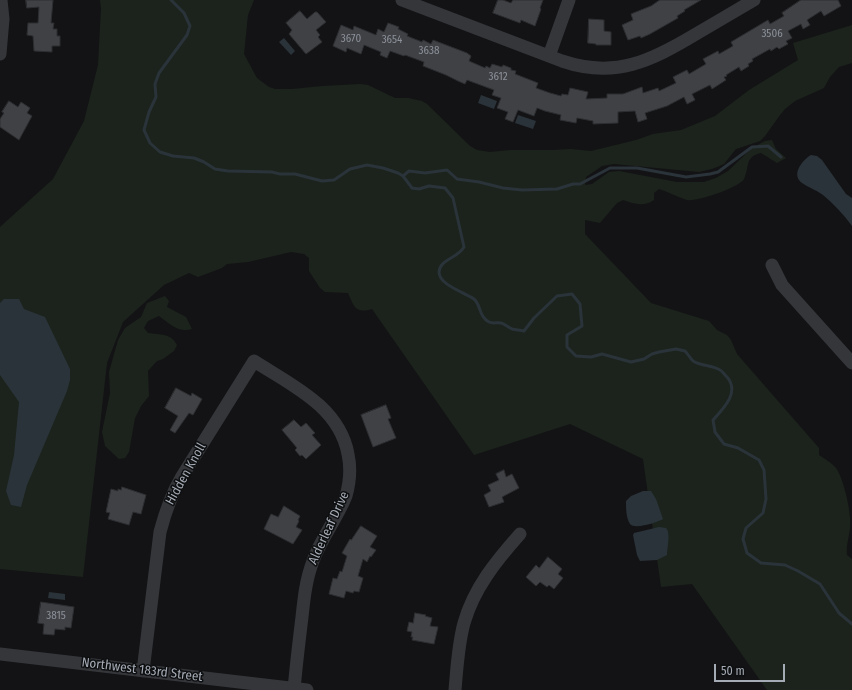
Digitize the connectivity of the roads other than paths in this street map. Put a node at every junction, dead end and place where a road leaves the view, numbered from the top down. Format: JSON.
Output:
{"nodes":[{"id":1,"x":1,"y":0,"type":"edge"},
{"id":2,"x":402,"y":0,"type":"edge"},
{"id":3,"x":569,"y":0,"type":"edge"},
{"id":4,"x":754,"y":0,"type":"edge"},
{"id":5,"x":0,"y":54,"type":"edge"},
{"id":6,"x":549,"y":56,"type":"junction"},
{"id":7,"x":772,"y":265,"type":"dead end"},
{"id":8,"x":254,"y":361,"type":"joint"},
{"id":9,"x":852,"y":363,"type":"edge"},
{"id":10,"x":520,"y":534,"type":"dead end"},
{"id":11,"x":0,"y":654,"type":"edge"},
{"id":12,"x":143,"y":671,"type":"junction"},
{"id":13,"x":294,"y":689,"type":"edge"},
{"id":14,"x":307,"y":690,"type":"edge"},
{"id":15,"x":455,"y":690,"type":"edge"}],
"edges":[{"from":1,"to":5,"type":"street"},
{"from":2,"to":6,"type":"street"},
{"from":3,"to":6,"type":"street"},
{"from":4,"to":6,"type":"street"},
{"from":7,"to":9,"type":"street"},
{"from":8,"to":12,"type":"street","name":"Hidden Knoll"},
{"from":8,"to":13,"type":"street","name":"Alderleaf Drive"},
{"from":10,"to":15,"type":"street"},
{"from":11,"to":12,"type":"street","name":"Northwest 183rd Street"},
{"from":12,"to":13,"type":"street","name":"Northwest 183rd Street"},
{"from":13,"to":14,"type":"street","name":"Northwest 183rd Street"}]}
